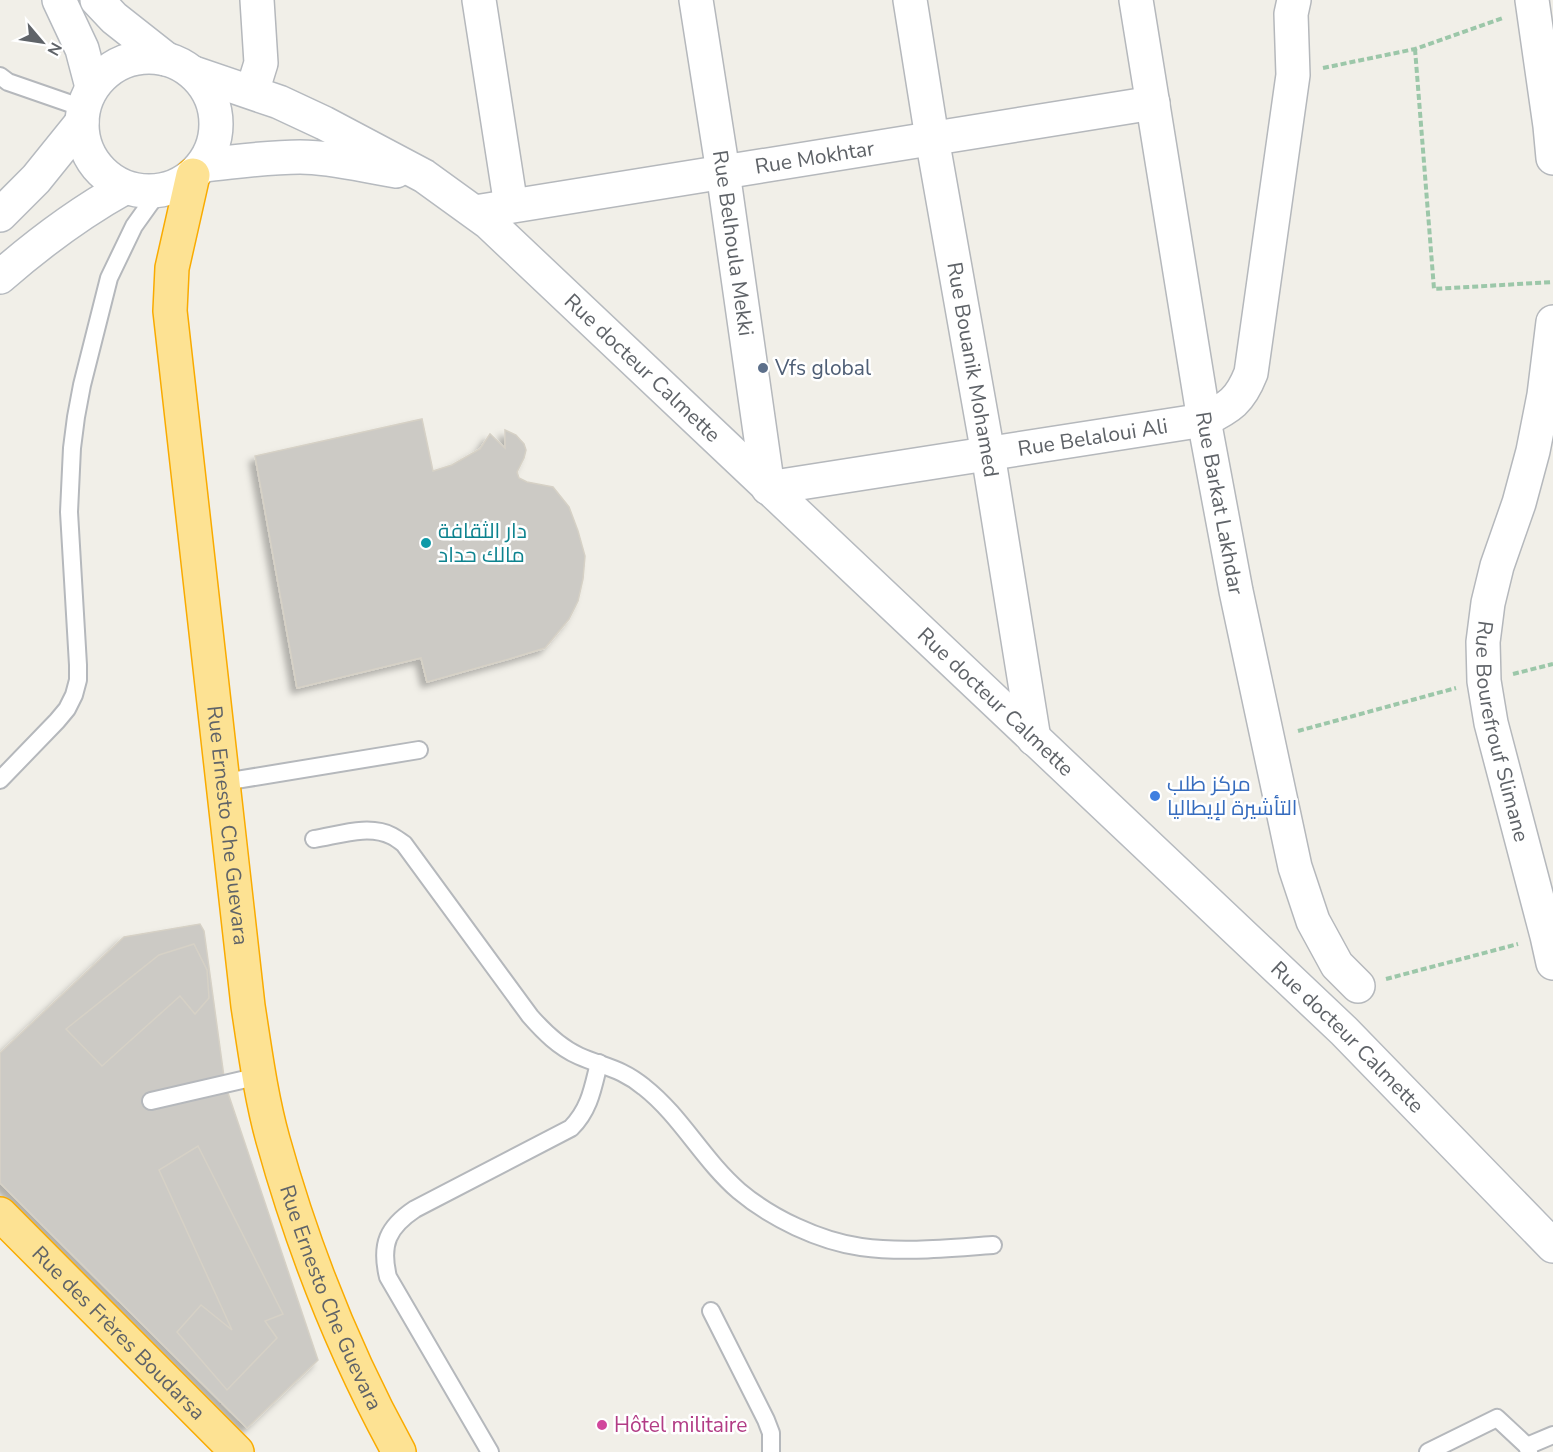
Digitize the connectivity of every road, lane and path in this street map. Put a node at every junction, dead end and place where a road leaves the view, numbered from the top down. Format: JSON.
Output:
{"nodes":[{"id":1,"x":59,"y":0,"type":"edge"},
{"id":2,"x":97,"y":0,"type":"edge"},
{"id":3,"x":257,"y":0,"type":"edge"},
{"id":4,"x":478,"y":0,"type":"edge"},
{"id":5,"x":696,"y":0,"type":"edge"},
{"id":6,"x":910,"y":0,"type":"edge"},
{"id":7,"x":1136,"y":0,"type":"edge"},
{"id":8,"x":1533,"y":4,"type":"edge"},
{"id":9,"x":1295,"y":5,"type":"edge"},
{"id":10,"x":1415,"y":49,"type":"junction"},
{"id":11,"x":180,"y":66,"type":"junction"},
{"id":12,"x":1293,"y":75,"type":"junction"},
{"id":13,"x":0,"y":76,"type":"edge"},
{"id":14,"x":252,"y":92,"type":"junction"},
{"id":15,"x":1153,"y":103,"type":"junction"},
{"id":16,"x":86,"y":106,"type":"junction"},
{"id":17,"x":932,"y":138,"type":"junction"},
{"id":18,"x":1553,"y":158,"type":"edge"},
{"id":19,"x":198,"y":170,"type":"junction"},
{"id":20,"x":723,"y":172,"type":"junction"},
{"id":21,"x":424,"y":176,"type":"junction"},
{"id":22,"x":124,"y":188,"type":"junction"},
{"id":23,"x":159,"y":191,"type":"junction"},
{"id":24,"x":511,"y":206,"type":"junction"},
{"id":25,"x":475,"y":212,"type":"junction"},
{"id":26,"x":0,"y":215,"type":"edge"},
{"id":27,"x":0,"y":277,"type":"edge"},
{"id":28,"x":1553,"y":282,"type":"edge"},
{"id":29,"x":1553,"y":322,"type":"edge"},
{"id":30,"x":1204,"y":420,"type":"junction"},
{"id":31,"x":988,"y":453,"type":"junction"},
{"id":32,"x":768,"y":488,"type":"junction"},
{"id":33,"x":1553,"y":664,"type":"edge"},
{"id":34,"x":1484,"y":681,"type":"junction"},
{"id":35,"x":1034,"y":739,"type":"junction"},
{"id":36,"x":1268,"y":739,"type":"junction"},
{"id":37,"x":419,"y":750,"type":"dead end"},
{"id":38,"x":0,"y":780,"type":"edge"},
{"id":39,"x":224,"y":782,"type":"junction"},
{"id":40,"x":314,"y":839,"type":"dead end"},
{"id":41,"x":1550,"y":950,"type":"edge"},
{"id":42,"x":1358,"y":986,"type":"joint"},
{"id":43,"x":599,"y":1063,"type":"junction"},
{"id":44,"x":259,"y":1076,"type":"junction"},
{"id":45,"x":151,"y":1101,"type":"dead end"},
{"id":46,"x":0,"y":1214,"type":"edge"},
{"id":47,"x":993,"y":1245,"type":"dead end"},
{"id":48,"x":1553,"y":1246,"type":"edge"},
{"id":49,"x":711,"y":1311,"type":"dead end"},
{"id":50,"x":1553,"y":1435,"type":"edge"},
{"id":51,"x":1528,"y":1449,"type":"edge"},
{"id":52,"x":237,"y":1452,"type":"edge"},
{"id":53,"x":399,"y":1452,"type":"edge"},
{"id":54,"x":490,"y":1452,"type":"edge"},
{"id":55,"x":771,"y":1452,"type":"edge"},
{"id":56,"x":1428,"y":1452,"type":"edge"}],
"edges":[{"from":1,"to":16,"type":"street"},
{"from":2,"to":11,"type":"street"},
{"from":3,"to":14,"type":"street"},
{"from":4,"to":24,"type":"street"},
{"from":5,"to":20,"type":"street","name":"Rue Belhoula Mekki"},
{"from":6,"to":17,"type":"street","name":"Rue Bouanik Mohamed"},
{"from":7,"to":15,"type":"street","name":"Rue Barkat Lakhdar"},
{"from":8,"to":10,"type":"path"},
{"from":8,"to":18,"type":"street"},
{"from":9,"to":12,"type":"street"},
{"from":10,"to":12,"type":"path"},
{"from":10,"to":28,"type":"path"},
{"from":11,"to":14,"type":"street","name":"Rue docteur Calmette"},
{"from":11,"to":16,"type":"street"},
{"from":11,"to":19,"type":"street"},
{"from":12,"to":30,"type":"street"},
{"from":13,"to":16,"type":"lane"},
{"from":14,"to":21,"type":"street","name":"Rue docteur Calmette"},
{"from":15,"to":17,"type":"street","name":"Rue Mokhtar"},
{"from":15,"to":30,"type":"street","name":"Rue Barkat Lakhdar"},
{"from":16,"to":22,"type":"street"},
{"from":16,"to":26,"type":"street"},
{"from":17,"to":20,"type":"street","name":"Rue Mokhtar"},
{"from":17,"to":31,"type":"street","name":"Rue Bouanik Mohamed"},
{"from":19,"to":21,"type":"street","name":"Rue docteur Calmette"},
{"from":19,"to":23,"type":"street"},
{"from":19,"to":39,"type":"highway","name":"Rue Ernesto Che Guevara"},
{"from":20,"to":24,"type":"street","name":"Rue Mokhtar"},
{"from":20,"to":32,"type":"street","name":"Rue Belhoula Mekki"},
{"from":21,"to":25,"type":"street","name":"Rue docteur Calmette"},
{"from":22,"to":23,"type":"street"},
{"from":22,"to":27,"type":"street"},
{"from":23,"to":38,"type":"lane"},
{"from":24,"to":25,"type":"street","name":"Rue Mokhtar"},
{"from":25,"to":32,"type":"street","name":"Rue docteur Calmette"},
{"from":29,"to":34,"type":"street","name":"Rue Bourefrouf Slimane"},
{"from":30,"to":31,"type":"street","name":"Rue Belaloui Ali"},
{"from":30,"to":36,"type":"street","name":"Rue Barkat Lakhdar"},
{"from":31,"to":32,"type":"street","name":"Rue Belaloui Ali"},
{"from":31,"to":35,"type":"street","name":"Rue Bouanik Mohamed"},
{"from":32,"to":35,"type":"street","name":"Rue docteur Calmette"},
{"from":33,"to":34,"type":"path"},
{"from":34,"to":36,"type":"path"},
{"from":34,"to":41,"type":"street","name":"Rue Bourefrouf Slimane"},
{"from":35,"to":48,"type":"street","name":"Rue docteur Calmette"},
{"from":36,"to":42,"type":"street","name":"Rue Barkat Lakhdar"},
{"from":37,"to":39,"type":"lane"},
{"from":39,"to":44,"type":"highway","name":"Rue Ernesto Che Guevara"},
{"from":40,"to":43,"type":"lane"},
{"from":41,"to":42,"type":"path"},
{"from":43,"to":47,"type":"lane"},
{"from":43,"to":54,"type":"lane"},
{"from":44,"to":45,"type":"lane"},
{"from":44,"to":53,"type":"highway","name":"Rue Ernesto Che Guevara"},
{"from":46,"to":52,"type":"highway","name":"Rue des Frères Boudarsa"},
{"from":49,"to":55,"type":"lane"},
{"from":50,"to":51,"type":"lane"},
{"from":51,"to":56,"type":"lane"}]}
